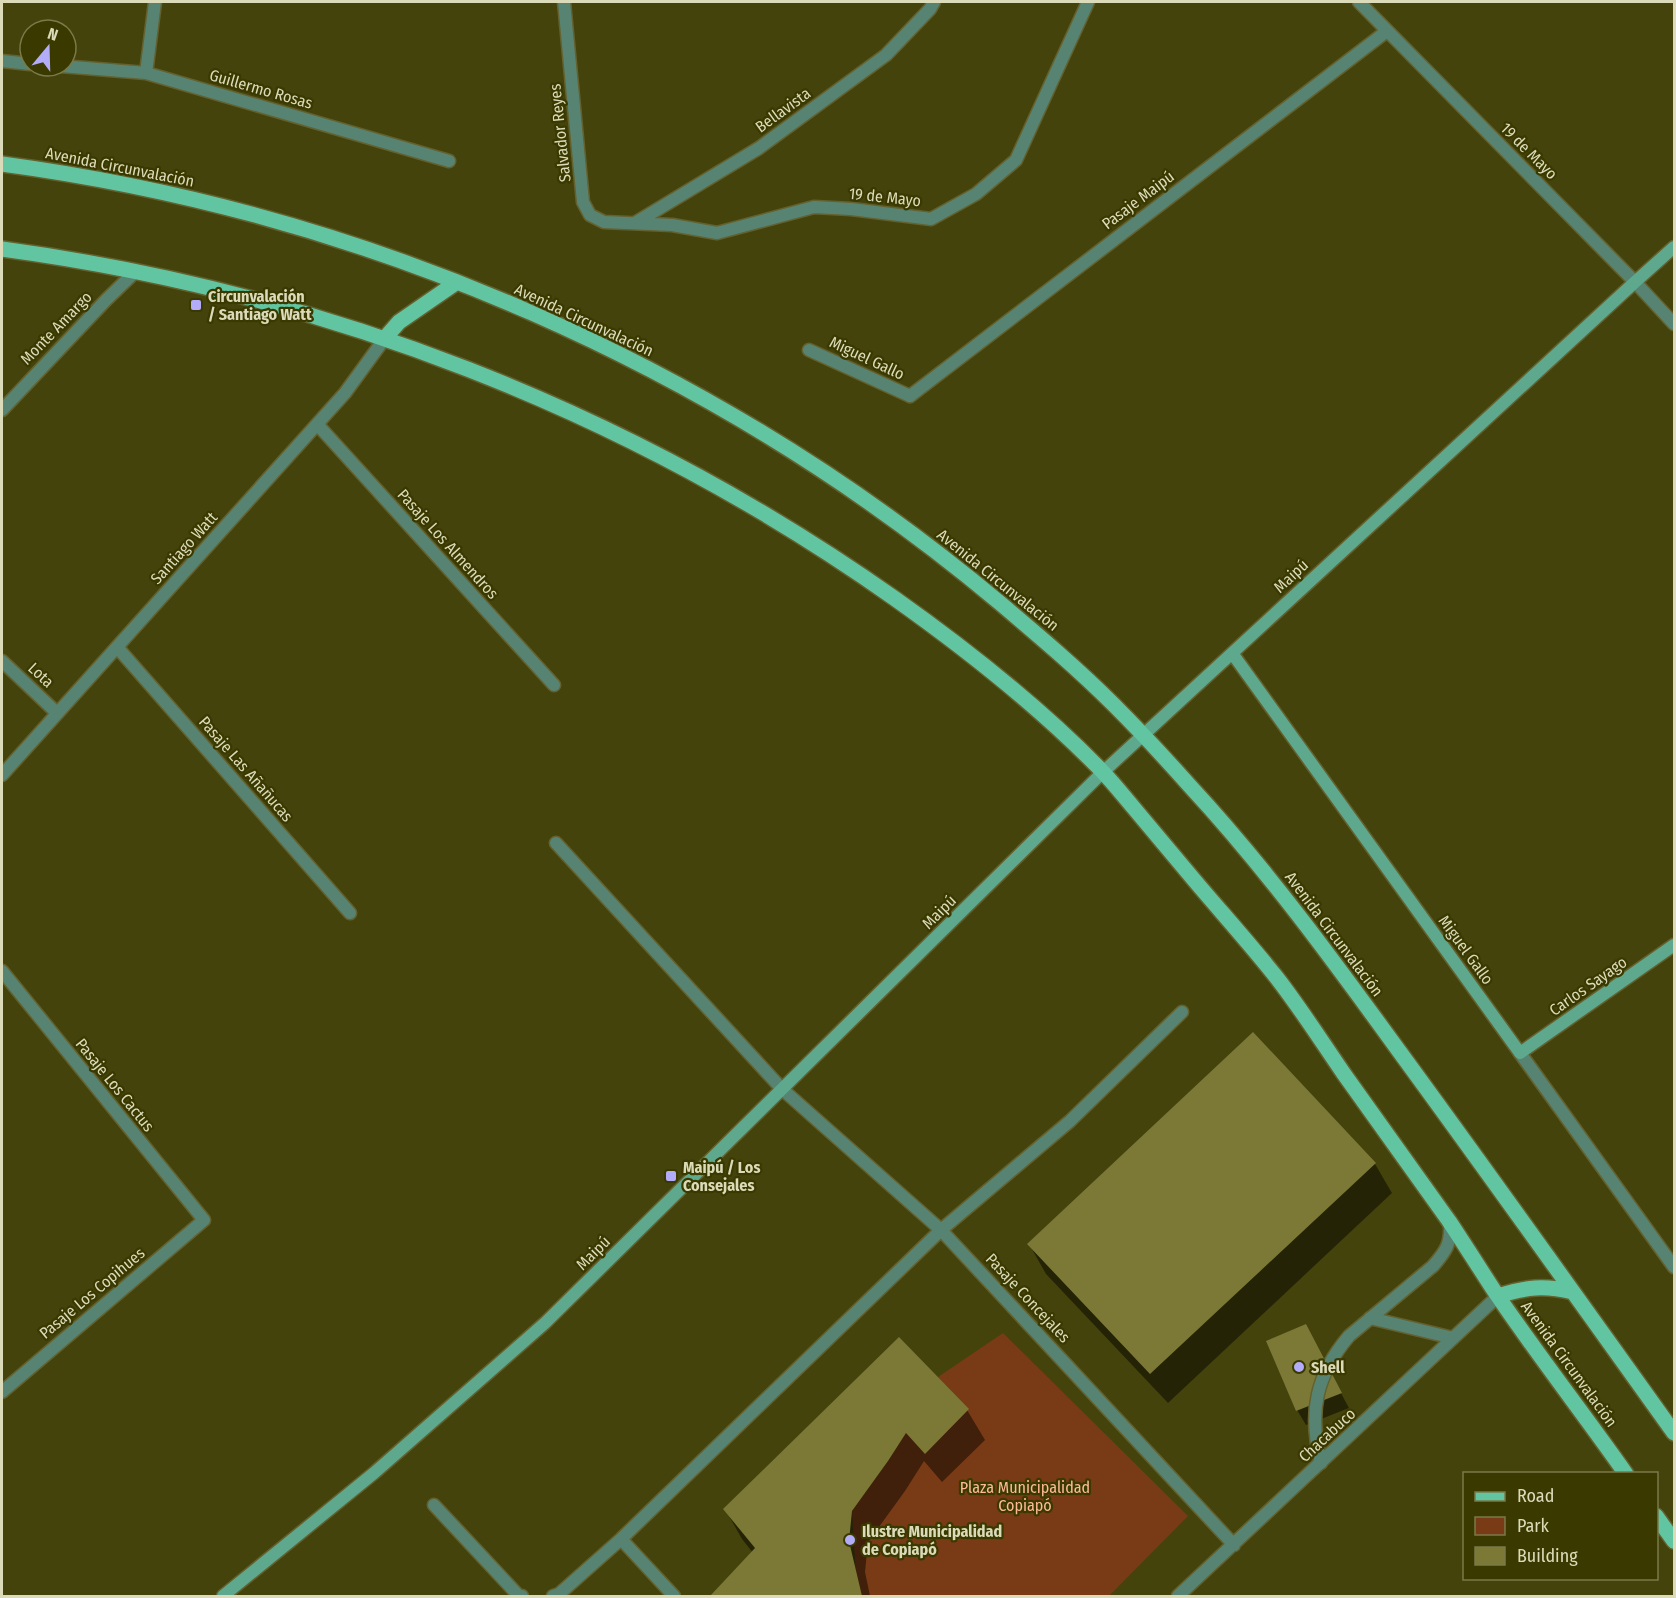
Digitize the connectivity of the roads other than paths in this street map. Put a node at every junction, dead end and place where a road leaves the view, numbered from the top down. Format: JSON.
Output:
{"nodes":[{"id":1,"x":155,"y":2,"type":"edge"},
{"id":2,"x":564,"y":2,"type":"edge"},
{"id":3,"x":934,"y":2,"type":"edge"},
{"id":4,"x":1088,"y":2,"type":"edge"},
{"id":5,"x":1359,"y":2,"type":"edge"},
{"id":6,"x":1387,"y":31,"type":"junction"},
{"id":7,"x":2,"y":62,"type":"edge"},
{"id":8,"x":18,"y":63,"type":"edge"},
{"id":9,"x":78,"y":67,"type":"edge"},
{"id":10,"x":146,"y":73,"type":"junction"},
{"id":11,"x":449,"y":162,"type":"dead end"},
{"id":12,"x":2,"y":164,"type":"edge"},
{"id":13,"x":634,"y":223,"type":"junction"},
{"id":14,"x":1674,"y":247,"type":"edge"},
{"id":15,"x":2,"y":249,"type":"edge"},
{"id":16,"x":136,"y":271,"type":"junction"},
{"id":17,"x":457,"y":282,"type":"junction"},
{"id":18,"x":1635,"y":282,"type":"junction"},
{"id":19,"x":1674,"y":324,"type":"edge"},
{"id":20,"x":385,"y":338,"type":"junction"},
{"id":21,"x":809,"y":350,"type":"dead end"},
{"id":22,"x":910,"y":396,"type":"joint"},
{"id":23,"x":2,"y":410,"type":"edge"},
{"id":24,"x":317,"y":424,"type":"junction"},
{"id":25,"x":117,"y":647,"type":"junction"},
{"id":26,"x":1232,"y":653,"type":"junction"},
{"id":27,"x":2,"y":661,"type":"edge"},
{"id":28,"x":554,"y":685,"type":"dead end"},
{"id":29,"x":57,"y":713,"type":"junction"},
{"id":30,"x":1142,"y":736,"type":"junction"},
{"id":31,"x":1103,"y":772,"type":"junction"},
{"id":32,"x":2,"y":775,"type":"edge"},
{"id":33,"x":556,"y":843,"type":"dead end"},
{"id":34,"x":350,"y":913,"type":"dead end"},
{"id":35,"x":1674,"y":945,"type":"edge"},
{"id":36,"x":2,"y":971,"type":"edge"},
{"id":37,"x":1182,"y":1012,"type":"dead end"},
{"id":38,"x":1520,"y":1053,"type":"junction"},
{"id":39,"x":782,"y":1089,"type":"junction"},
{"id":40,"x":204,"y":1220,"type":"joint"},
{"id":41,"x":1450,"y":1224,"type":"junction"},
{"id":42,"x":941,"y":1230,"type":"junction"},
{"id":43,"x":1674,"y":1267,"type":"edge"},
{"id":44,"x":1573,"y":1292,"type":"junction"},
{"id":45,"x":1498,"y":1296,"type":"junction"},
{"id":46,"x":1370,"y":1318,"type":"junction"},
{"id":47,"x":1453,"y":1338,"type":"junction"},
{"id":48,"x":2,"y":1392,"type":"edge"},
{"id":49,"x":1674,"y":1433,"type":"edge"},
{"id":50,"x":1321,"y":1463,"type":"junction"},
{"id":51,"x":1625,"y":1472,"type":"edge"},
{"id":52,"x":434,"y":1505,"type":"dead end"},
{"id":53,"x":1658,"y":1519,"type":"edge"},
{"id":54,"x":621,"y":1539,"type":"junction"},
{"id":55,"x":1674,"y":1541,"type":"edge"},
{"id":56,"x":1234,"y":1545,"type":"junction"},
{"id":57,"x":223,"y":1596,"type":"edge"},
{"id":58,"x":522,"y":1596,"type":"edge"},
{"id":59,"x":553,"y":1596,"type":"edge"},
{"id":60,"x":674,"y":1596,"type":"edge"},
{"id":61,"x":1178,"y":1596,"type":"edge"}],
"edges":[{"from":1,"to":10,"type":"street"},
{"from":2,"to":13,"type":"street","name":"Salvador Reyes"},
{"from":3,"to":13,"type":"street","name":"Bellavista"},
{"from":4,"to":13,"type":"street","name":"19 de Mayo"},
{"from":5,"to":6,"type":"street","name":"19 de Mayo"},
{"from":6,"to":18,"type":"street","name":"19 de Mayo"},
{"from":6,"to":22,"type":"street","name":"Pasaje Maipú"},
{"from":7,"to":8,"type":"street"},
{"from":9,"to":10,"type":"street","name":"Guillermo Rosas"},
{"from":10,"to":11,"type":"street","name":"Guillermo Rosas"},
{"from":12,"to":17,"type":"main road","name":"Avenida Circunvalación"},
{"from":14,"to":18,"type":"main road","name":"Maipú"},
{"from":15,"to":16,"type":"main road","name":"Avenida Circunvalación"},
{"from":16,"to":20,"type":"main road","name":"Avenida Circunvalación"},
{"from":16,"to":23,"type":"street","name":"Monte Amargo"},
{"from":17,"to":20,"type":"main road"},
{"from":17,"to":30,"type":"main road","name":"Avenida Circunvalación"},
{"from":18,"to":19,"type":"street","name":"19 de Mayo"},
{"from":18,"to":26,"type":"main road","name":"Maipú"},
{"from":20,"to":24,"type":"street","name":"Santiago Watt"},
{"from":20,"to":31,"type":"main road","name":"Avenida Circunvalación"},
{"from":21,"to":22,"type":"street","name":"Miguel Gallo"},
{"from":24,"to":25,"type":"street","name":"Santiago Watt"},
{"from":24,"to":28,"type":"street","name":"Pasaje Los Almendros"},
{"from":25,"to":29,"type":"street","name":"Santiago Watt"},
{"from":25,"to":34,"type":"street","name":"Pasaje Las Añañucas"},
{"from":26,"to":30,"type":"main road","name":"Maipú"},
{"from":26,"to":38,"type":"main road","name":"Miguel Gallo"},
{"from":27,"to":29,"type":"street","name":"Lota"},
{"from":29,"to":32,"type":"street","name":"Santiago Watt"},
{"from":30,"to":31,"type":"main road","name":"Maipú"},
{"from":30,"to":44,"type":"main road","name":"Avenida Circunvalación"},
{"from":31,"to":39,"type":"main road","name":"Maipú"},
{"from":31,"to":41,"type":"main road","name":"Avenida Circunvalación"},
{"from":33,"to":39,"type":"street","name":"Pasaje Concejales"},
{"from":35,"to":38,"type":"main road","name":"Carlos Sayago"},
{"from":36,"to":40,"type":"street","name":"Pasaje Los Cactus"},
{"from":37,"to":42,"type":"street"},
{"from":38,"to":43,"type":"street","name":"Miguel Gallo"},
{"from":39,"to":42,"type":"street","name":"Pasaje Concejales"},
{"from":39,"to":57,"type":"main road","name":"Maipú"},
{"from":40,"to":48,"type":"street","name":"Pasaje Los Copihues"},
{"from":41,"to":45,"type":"main road","name":"Avenida Circunvalación"},
{"from":41,"to":46,"type":"street"},
{"from":42,"to":54,"type":"street"},
{"from":42,"to":56,"type":"street","name":"Pasaje Concejales"},
{"from":44,"to":45,"type":"main road"},
{"from":44,"to":49,"type":"main road","name":"Avenida Circunvalación"},
{"from":45,"to":47,"type":"street","name":"Chacabuco"},
{"from":45,"to":51,"type":"main road","name":"Avenida Circunvalación"},
{"from":46,"to":47,"type":"street"},
{"from":46,"to":50,"type":"street"},
{"from":47,"to":50,"type":"street","name":"Chacabuco"},
{"from":50,"to":56,"type":"street","name":"Chacabuco"},
{"from":52,"to":58,"type":"street"},
{"from":53,"to":55,"type":"main road"},
{"from":54,"to":59,"type":"street"},
{"from":54,"to":60,"type":"street"},
{"from":56,"to":61,"type":"street","name":"Chacabuco"}]}
